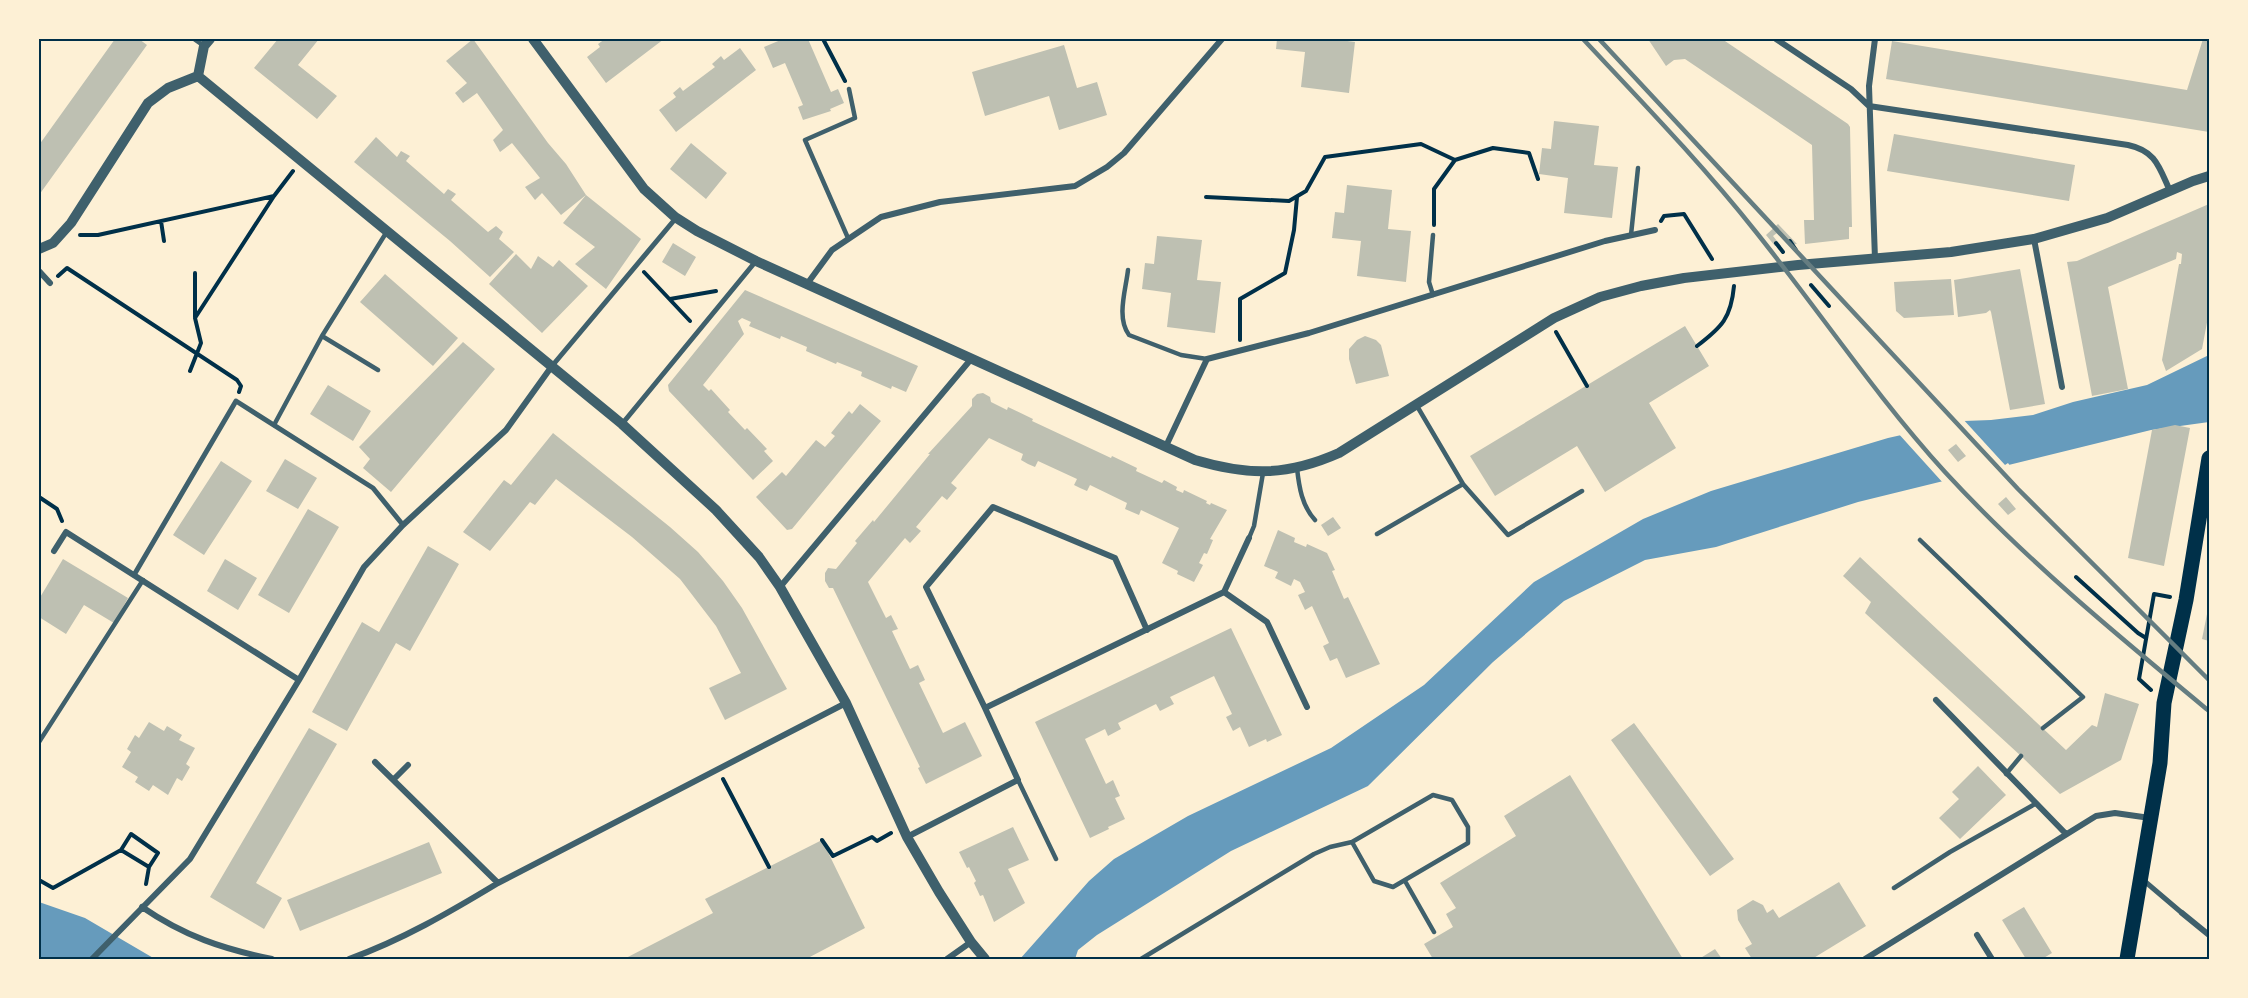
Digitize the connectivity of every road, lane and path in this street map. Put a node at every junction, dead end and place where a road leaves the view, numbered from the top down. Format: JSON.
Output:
{"nodes":[{"id":1,"x":194,"y":39,"type":"edge"},
{"id":2,"x":533,"y":39,"type":"edge"},
{"id":3,"x":823,"y":39,"type":"edge"},
{"id":4,"x":1222,"y":39,"type":"edge"},
{"id":5,"x":1776,"y":39,"type":"edge"},
{"id":6,"x":1875,"y":39,"type":"edge"},
{"id":7,"x":207,"y":42,"type":"edge"},
{"id":8,"x":198,"y":76,"type":"junction"},
{"id":9,"x":849,"y":89,"type":"joint"},
{"id":10,"x":1869,"y":106,"type":"junction"},
{"id":11,"x":302,"y":160,"type":"junction"},
{"id":12,"x":1455,"y":160,"type":"junction"},
{"id":13,"x":1638,"y":168,"type":"dead end"},
{"id":14,"x":2209,"y":176,"type":"edge"},
{"id":15,"x":1538,"y":179,"type":"dead end"},
{"id":16,"x":2170,"y":191,"type":"junction"},
{"id":17,"x":274,"y":196,"type":"junction"},
{"id":18,"x":1206,"y":197,"type":"dead end"},
{"id":19,"x":1297,"y":197,"type":"junction"},
{"id":20,"x":677,"y":218,"type":"junction"},
{"id":21,"x":160,"y":221,"type":"junction"},
{"id":22,"x":387,"y":230,"type":"junction"},
{"id":23,"x":1655,"y":230,"type":"joint"},
{"id":24,"x":1434,"y":235,"type":"joint"},
{"id":25,"x":1631,"y":235,"type":"junction"},
{"id":26,"x":61,"y":236,"type":"junction"},
{"id":27,"x":848,"y":238,"type":"junction"},
{"id":28,"x":2034,"y":239,"type":"junction"},
{"id":29,"x":164,"y":241,"type":"dead end"},
{"id":30,"x":1702,"y":243,"type":"dead end"},
{"id":31,"x":39,"y":249,"type":"edge"},
{"id":32,"x":1875,"y":259,"type":"junction"},
{"id":33,"x":756,"y":261,"type":"junction"},
{"id":34,"x":637,"y":265,"type":"junction"},
{"id":35,"x":1128,"y":270,"type":"dead end"},
{"id":36,"x":39,"y":271,"type":"edge"},
{"id":37,"x":1735,"y":271,"type":"junction"},
{"id":38,"x":195,"y":273,"type":"dead end"},
{"id":39,"x":50,"y":283,"type":"joint"},
{"id":40,"x":807,"y":284,"type":"junction"},
{"id":41,"x":1811,"y":285,"type":"dead end"},
{"id":42,"x":735,"y":287,"type":"junction"},
{"id":43,"x":1433,"y":295,"type":"junction"},
{"id":44,"x":669,"y":299,"type":"junction"},
{"id":45,"x":1829,"y":306,"type":"dead end"},
{"id":46,"x":195,"y":318,"type":"junction"},
{"id":47,"x":1550,"y":322,"type":"junction"},
{"id":48,"x":699,"y":331,"type":"junction"},
{"id":49,"x":322,"y":336,"type":"junction"},
{"id":50,"x":1697,"y":346,"type":"dead end"},
{"id":51,"x":1240,"y":350,"type":"junction"},
{"id":52,"x":196,"y":354,"type":"junction"},
{"id":53,"x":972,"y":358,"type":"junction"},
{"id":54,"x":1207,"y":359,"type":"junction"},
{"id":55,"x":552,"y":366,"type":"junction"},
{"id":56,"x":378,"y":370,"type":"dead end"},
{"id":57,"x":190,"y":371,"type":"dead end"},
{"id":58,"x":1587,"y":386,"type":"dead end"},
{"id":59,"x":2062,"y":387,"type":"dead end"},
{"id":60,"x":236,"y":401,"type":"junction"},
{"id":61,"x":1417,"y":406,"type":"junction"},
{"id":62,"x":622,"y":424,"type":"junction"},
{"id":63,"x":274,"y":425,"type":"junction"},
{"id":64,"x":1166,"y":446,"type":"junction"},
{"id":65,"x":2209,"y":458,"type":"edge"},
{"id":66,"x":1297,"y":468,"type":"junction"},
{"id":67,"x":1263,"y":473,"type":"junction"},
{"id":68,"x":1463,"y":484,"type":"junction"},
{"id":69,"x":1582,"y":491,"type":"dead end"},
{"id":70,"x":39,"y":497,"type":"edge"},
{"id":71,"x":1316,"y":520,"type":"dead end"},
{"id":72,"x":403,"y":525,"type":"junction"},
{"id":73,"x":66,"y":532,"type":"junction"},
{"id":74,"x":1377,"y":534,"type":"dead end"},
{"id":75,"x":1249,"y":538,"type":"joint"},
{"id":76,"x":1920,"y":540,"type":"dead end"},
{"id":77,"x":54,"y":551,"type":"dead end"},
{"id":78,"x":134,"y":575,"type":"junction"},
{"id":79,"x":2076,"y":577,"type":"dead end"},
{"id":80,"x":143,"y":580,"type":"junction"},
{"id":81,"x":780,"y":586,"type":"junction"},
{"id":82,"x":1224,"y":592,"type":"junction"},
{"id":83,"x":2186,"y":600,"type":"junction"},
{"id":84,"x":1147,"y":630,"type":"junction"},
{"id":85,"x":2146,"y":638,"type":"junction"},
{"id":86,"x":299,"y":680,"type":"junction"},
{"id":87,"x":1936,"y":700,"type":"dead end"},
{"id":88,"x":846,"y":703,"type":"junction"},
{"id":89,"x":2164,"y":703,"type":"junction"},
{"id":90,"x":1307,"y":707,"type":"dead end"},
{"id":91,"x":985,"y":708,"type":"junction"},
{"id":92,"x":2043,"y":728,"type":"dead end"},
{"id":93,"x":39,"y":742,"type":"edge"},
{"id":94,"x":2021,"y":756,"type":"dead end"},
{"id":95,"x":375,"y":762,"type":"dead end"},
{"id":96,"x":408,"y":765,"type":"dead end"},
{"id":97,"x":718,"y":768,"type":"junction"},
{"id":98,"x":2006,"y":774,"type":"junction"},
{"id":99,"x":393,"y":780,"type":"junction"},
{"id":100,"x":1018,"y":780,"type":"junction"},
{"id":101,"x":2035,"y":804,"type":"junction"},
{"id":102,"x":2151,"y":819,"type":"junction"},
{"id":103,"x":905,"y":832,"type":"junction"},
{"id":104,"x":2066,"y":834,"type":"junction"},
{"id":105,"x":822,"y":840,"type":"dead end"},
{"id":106,"x":1352,"y":842,"type":"junction"},
{"id":107,"x":121,"y":850,"type":"junction"},
{"id":108,"x":1056,"y":859,"type":"dead end"},
{"id":109,"x":148,"y":867,"type":"junction"},
{"id":110,"x":769,"y":867,"type":"dead end"},
{"id":111,"x":2140,"y":878,"type":"junction"},
{"id":112,"x":39,"y":880,"type":"edge"},
{"id":113,"x":1405,"y":880,"type":"junction"},
{"id":114,"x":498,"y":883,"type":"junction"},
{"id":115,"x":1894,"y":888,"type":"dead end"},
{"id":116,"x":142,"y":907,"type":"junction"},
{"id":117,"x":2182,"y":913,"type":"joint"},
{"id":118,"x":1434,"y":932,"type":"dead end"},
{"id":119,"x":1977,"y":935,"type":"dead end"},
{"id":120,"x":2209,"y":935,"type":"edge"},
{"id":121,"x":971,"y":942,"type":"junction"},
{"id":122,"x":92,"y":959,"type":"edge"},
{"id":123,"x":272,"y":959,"type":"edge"},
{"id":124,"x":349,"y":959,"type":"edge"},
{"id":125,"x":946,"y":959,"type":"edge"},
{"id":126,"x":985,"y":959,"type":"edge"},
{"id":127,"x":1142,"y":959,"type":"edge"},
{"id":128,"x":1865,"y":959,"type":"edge"},
{"id":129,"x":1992,"y":959,"type":"edge"},
{"id":130,"x":2127,"y":959,"type":"edge"}],
"edges":[{"from":1,"to":7,"type":"lane"},
{"from":2,"to":20,"type":"street"},
{"from":3,"to":9,"type":"path"},
{"from":4,"to":27,"type":"street"},
{"from":5,"to":10,"type":"street"},
{"from":6,"to":10,"type":"street"},
{"from":7,"to":8,"type":"street"},
{"from":8,"to":11,"type":"street"},
{"from":8,"to":26,"type":"street"},
{"from":9,"to":27,"type":"lane"},
{"from":10,"to":16,"type":"street"},
{"from":10,"to":32,"type":"street"},
{"from":11,"to":17,"type":"path"},
{"from":11,"to":22,"type":"street"},
{"from":12,"to":15,"type":"path"},
{"from":12,"to":19,"type":"path"},
{"from":12,"to":24,"type":"path"},
{"from":13,"to":25,"type":"lane"},
{"from":14,"to":16,"type":"street"},
{"from":16,"to":28,"type":"street"},
{"from":17,"to":21,"type":"path"},
{"from":17,"to":46,"type":"path"},
{"from":18,"to":19,"type":"path"},
{"from":19,"to":51,"type":"path"},
{"from":20,"to":33,"type":"street"},
{"from":20,"to":34,"type":"street"},
{"from":21,"to":26,"type":"path"},
{"from":21,"to":29,"type":"path"},
{"from":22,"to":49,"type":"lane"},
{"from":22,"to":55,"type":"street"},
{"from":23,"to":25,"type":"street"},
{"from":23,"to":30,"type":"path"},
{"from":24,"to":43,"type":"lane"},
{"from":25,"to":43,"type":"street"},
{"from":26,"to":31,"type":"street"},
{"from":27,"to":40,"type":"street"},
{"from":28,"to":32,"type":"street"},
{"from":28,"to":59,"type":"street"},
{"from":32,"to":37,"type":"street"},
{"from":33,"to":40,"type":"street"},
{"from":33,"to":42,"type":"street"},
{"from":34,"to":44,"type":"path"},
{"from":34,"to":55,"type":"street"},
{"from":35,"to":54,"type":"lane"},
{"from":36,"to":39,"type":"street"},
{"from":37,"to":47,"type":"street"},
{"from":37,"to":50,"type":"path"},
{"from":38,"to":46,"type":"path"},
{"from":39,"to":52,"type":"path"},
{"from":40,"to":53,"type":"street"},
{"from":41,"to":45,"type":"path"},
{"from":42,"to":44,"type":"path"},
{"from":42,"to":48,"type":"street"},
{"from":43,"to":51,"type":"street"},
{"from":44,"to":48,"type":"path"},
{"from":46,"to":52,"type":"path"},
{"from":47,"to":58,"type":"path"},
{"from":47,"to":61,"type":"street"},
{"from":48,"to":62,"type":"street"},
{"from":49,"to":56,"type":"lane"},
{"from":49,"to":63,"type":"lane"},
{"from":51,"to":54,"type":"street"},
{"from":52,"to":57,"type":"path"},
{"from":52,"to":60,"type":"path"},
{"from":53,"to":64,"type":"street"},
{"from":53,"to":81,"type":"street"},
{"from":54,"to":64,"type":"street"},
{"from":55,"to":62,"type":"street"},
{"from":55,"to":72,"type":"street"},
{"from":60,"to":63,"type":"street"},
{"from":60,"to":78,"type":"street"},
{"from":61,"to":66,"type":"street"},
{"from":61,"to":68,"type":"lane"},
{"from":62,"to":81,"type":"street"},
{"from":63,"to":72,"type":"street"},
{"from":64,"to":67,"type":"street"},
{"from":65,"to":83,"type":"main road"},
{"from":66,"to":67,"type":"street"},
{"from":66,"to":71,"type":"lane"},
{"from":67,"to":75,"type":"lane"},
{"from":68,"to":69,"type":"lane"},
{"from":68,"to":74,"type":"lane"},
{"from":70,"to":73,"type":"path"},
{"from":72,"to":86,"type":"street"},
{"from":73,"to":77,"type":"street"},
{"from":73,"to":78,"type":"street"},
{"from":75,"to":82,"type":"street"},
{"from":76,"to":92,"type":"lane"},
{"from":78,"to":80,"type":"street"},
{"from":79,"to":85,"type":"path"},
{"from":80,"to":86,"type":"street"},
{"from":80,"to":93,"type":"lane"},
{"from":81,"to":88,"type":"street"},
{"from":82,"to":84,"type":"street"},
{"from":82,"to":90,"type":"street"},
{"from":83,"to":85,"type":"path"},
{"from":83,"to":89,"type":"main road"},
{"from":84,"to":91,"type":"street"},
{"from":84,"to":91,"type":"street"},
{"from":85,"to":89,"type":"path"},
{"from":86,"to":116,"type":"street"},
{"from":87,"to":98,"type":"street"},
{"from":88,"to":97,"type":"street"},
{"from":88,"to":103,"type":"street"},
{"from":89,"to":102,"type":"main road"},
{"from":91,"to":100,"type":"street"},
{"from":94,"to":98,"type":"lane"},
{"from":95,"to":99,"type":"street"},
{"from":96,"to":99,"type":"street"},
{"from":97,"to":110,"type":"path"},
{"from":97,"to":114,"type":"street"},
{"from":98,"to":101,"type":"street"},
{"from":99,"to":114,"type":"street"},
{"from":100,"to":103,"type":"street"},
{"from":100,"to":108,"type":"lane"},
{"from":101,"to":104,"type":"street"},
{"from":101,"to":115,"type":"lane"},
{"from":102,"to":104,"type":"street"},
{"from":102,"to":111,"type":"main road"},
{"from":103,"to":105,"type":"path"},
{"from":103,"to":121,"type":"street"},
{"from":104,"to":128,"type":"street"},
{"from":106,"to":113,"type":"lane"},
{"from":106,"to":113,"type":"lane"},
{"from":106,"to":127,"type":"lane"},
{"from":107,"to":109,"type":"path"},
{"from":107,"to":109,"type":"path"},
{"from":107,"to":112,"type":"path"},
{"from":109,"to":116,"type":"path"},
{"from":111,"to":117,"type":"street"},
{"from":111,"to":130,"type":"main road"},
{"from":113,"to":118,"type":"lane"},
{"from":114,"to":124,"type":"street"},
{"from":116,"to":122,"type":"street"},
{"from":116,"to":123,"type":"street"},
{"from":117,"to":120,"type":"street"},
{"from":119,"to":129,"type":"street"},
{"from":121,"to":125,"type":"street"},
{"from":121,"to":126,"type":"street"}]}
